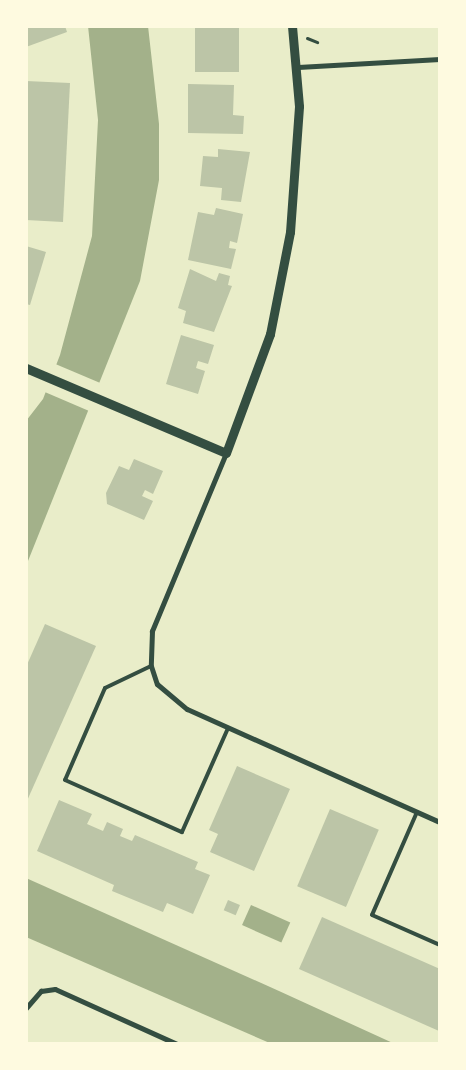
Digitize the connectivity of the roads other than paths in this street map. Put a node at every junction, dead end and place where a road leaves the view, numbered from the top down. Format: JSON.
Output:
{"nodes":[{"id":1,"x":292,"y":26,"type":"edge"},
{"id":2,"x":440,"y":59,"type":"edge"},
{"id":3,"x":298,"y":67,"type":"junction"},
{"id":4,"x":26,"y":368,"type":"edge"},
{"id":5,"x":226,"y":452,"type":"junction"},
{"id":6,"x":151,"y":666,"type":"junction"},
{"id":7,"x":228,"y":728,"type":"junction"},
{"id":8,"x":417,"y":812,"type":"junction"},
{"id":9,"x":440,"y":822,"type":"edge"},
{"id":10,"x":440,"y":945,"type":"edge"},
{"id":11,"x":26,"y":1008,"type":"edge"},
{"id":12,"x":177,"y":1044,"type":"edge"}],
"edges":[{"from":1,"to":3,"type":"street"},
{"from":2,"to":3,"type":"street"},
{"from":3,"to":5,"type":"street"},
{"from":4,"to":5,"type":"street"},
{"from":5,"to":6,"type":"street"},
{"from":6,"to":7,"type":"street"},
{"from":6,"to":7,"type":"lane"},
{"from":7,"to":8,"type":"street"},
{"from":8,"to":9,"type":"street"},
{"from":8,"to":10,"type":"lane"},
{"from":11,"to":12,"type":"street"}]}
